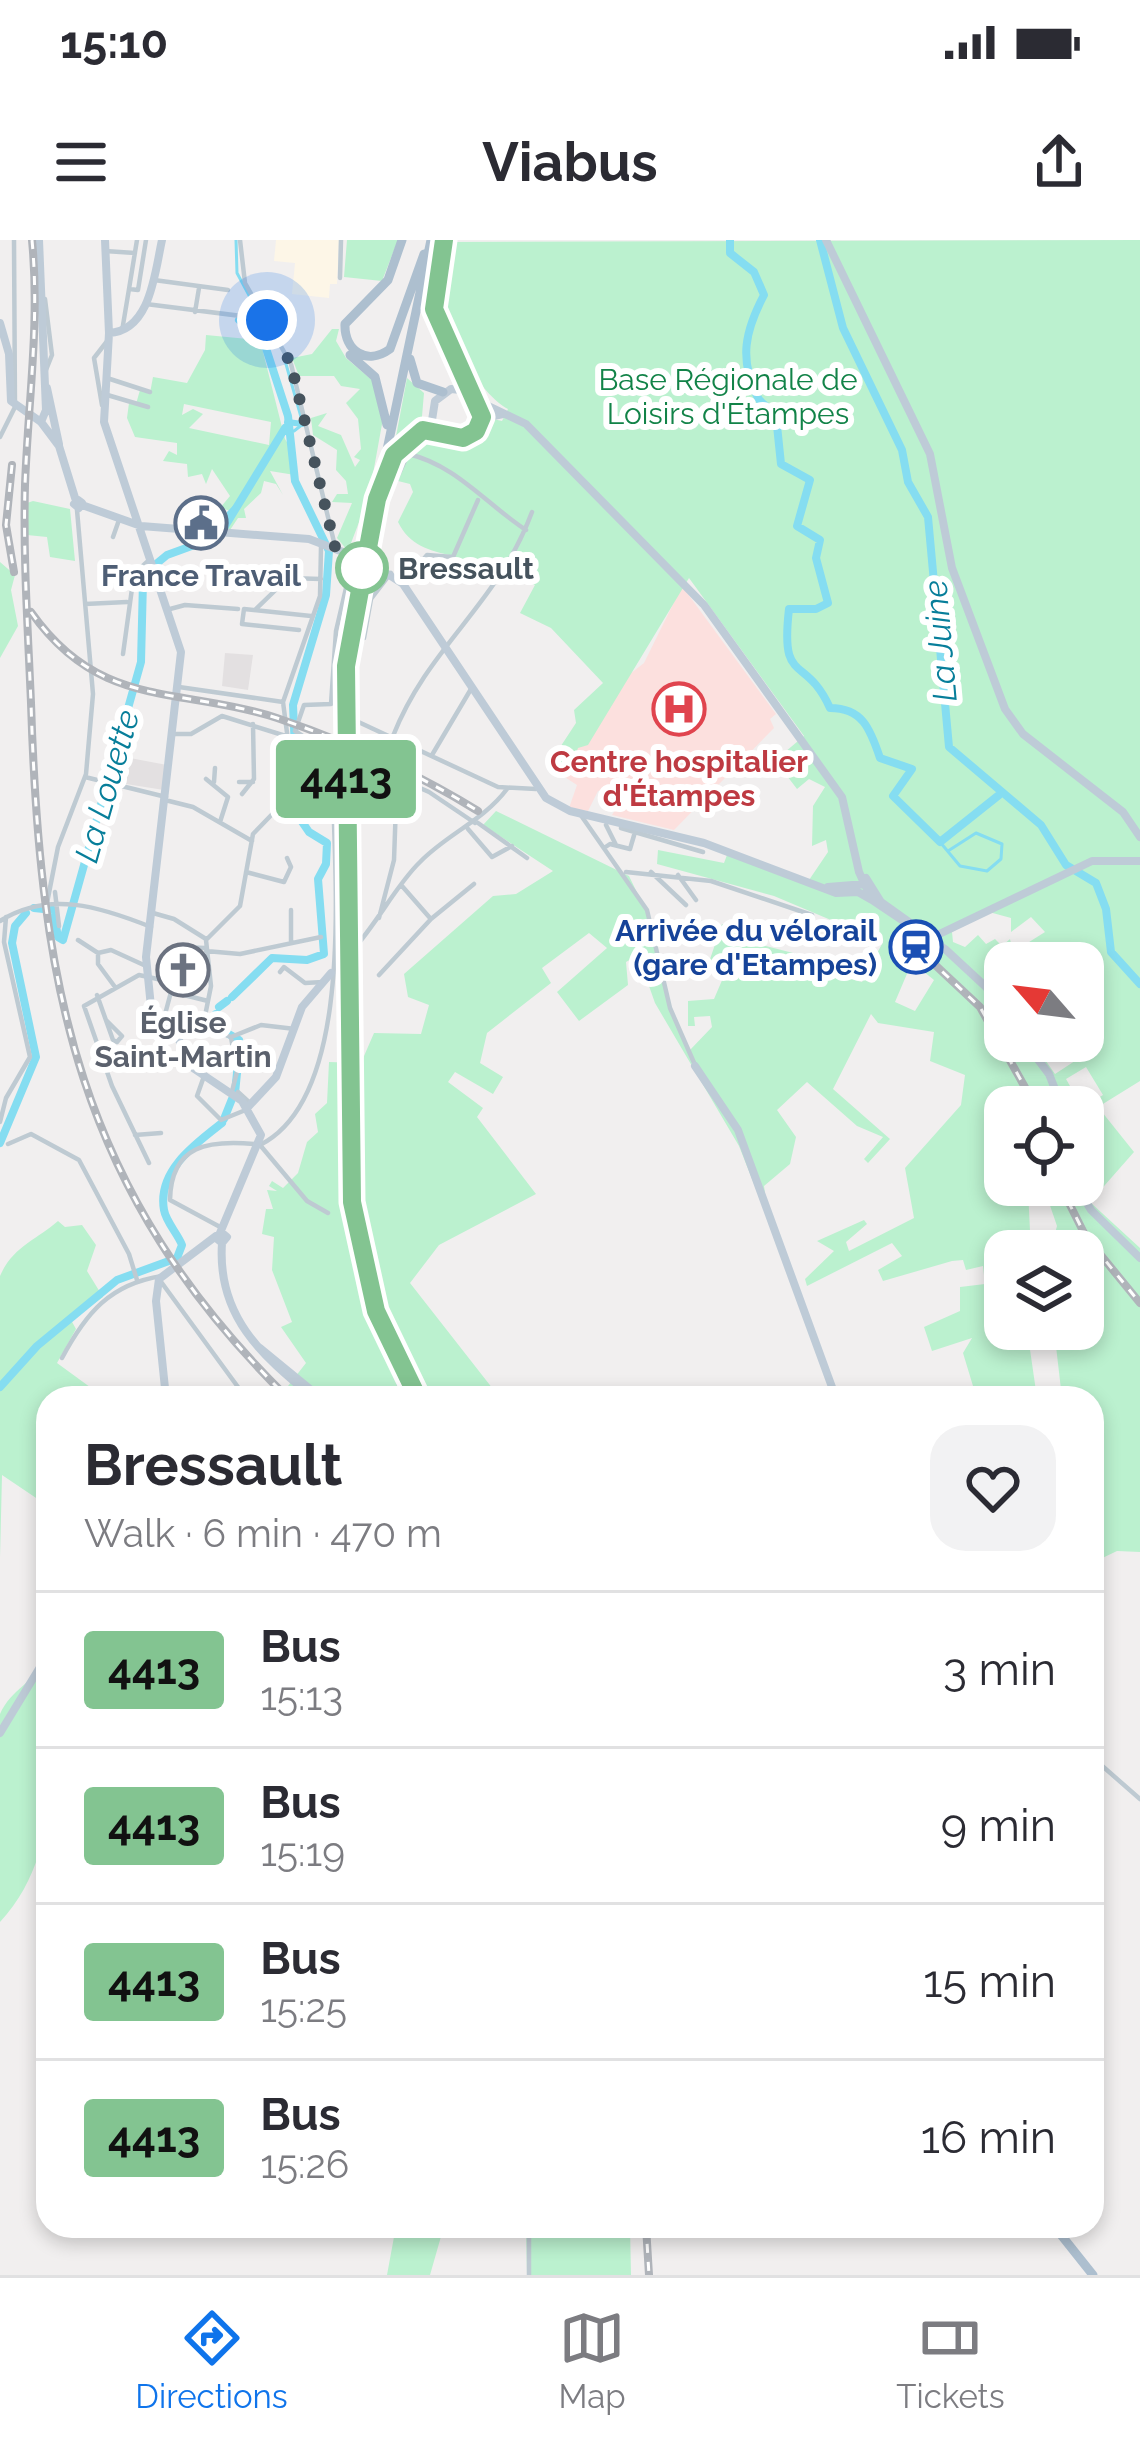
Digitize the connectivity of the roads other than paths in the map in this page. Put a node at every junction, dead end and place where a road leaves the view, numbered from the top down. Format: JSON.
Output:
{"nodes":[{"id":1,"x":14,"y":240,"type":"edge"},
{"id":2,"x":39,"y":240,"type":"edge"},
{"id":3,"x":141,"y":240,"type":"edge"},
{"id":4,"x":162,"y":240,"type":"edge"},
{"id":5,"x":240,"y":240,"type":"edge"},
{"id":6,"x":341,"y":240,"type":"edge"},
{"id":7,"x":402,"y":240,"type":"edge"},
{"id":8,"x":429,"y":240,"type":"edge"},
{"id":9,"x":444,"y":240,"type":"edge"},
{"id":10,"x":826,"y":240,"type":"edge"},
{"id":11,"x":105,"y":246,"type":"edge"},
{"id":12,"x":135,"y":253,"type":"junction"},
{"id":13,"x":424,"y":254,"type":"junction"},
{"id":14,"x":340,"y":278,"type":"dead end"},
{"id":15,"x":154,"y":280,"type":"junction"},
{"id":16,"x":199,"y":286,"type":"junction"},
{"id":17,"x":129,"y":289,"type":"junction"},
{"id":18,"x":138,"y":290,"type":"junction"},
{"id":19,"x":228,"y":290,"type":"dead end"},
{"id":20,"x":151,"y":292,"type":"junction"},
{"id":21,"x":41,"y":293,"type":"junction"},
{"id":22,"x":366,"y":299,"type":"junction"},
{"id":23,"x":146,"y":304,"type":"junction"},
{"id":24,"x":195,"y":312,"type":"junction"},
{"id":25,"x":267,"y":320,"type":"junction"},
{"id":26,"x":0,"y":322,"type":"edge"},
{"id":27,"x":122,"y":331,"type":"junction"},
{"id":28,"x":109,"y":336,"type":"junction"},
{"id":29,"x":410,"y":343,"type":"junction"},
{"id":30,"x":460,"y":359,"type":"junction"},
{"id":31,"x":41,"y":373,"type":"junction"},
{"id":32,"x":13,"y":381,"type":"junction"},
{"id":33,"x":103,"y":384,"type":"junction"},
{"id":34,"x":445,"y":391,"type":"junction"},
{"id":35,"x":150,"y":392,"type":"dead end"},
{"id":36,"x":471,"y":392,"type":"junction"},
{"id":37,"x":480,"y":402,"type":"junction"},
{"id":38,"x":148,"y":407,"type":"dead end"},
{"id":39,"x":17,"y":408,"type":"junction"},
{"id":40,"x":504,"y":413,"type":"junction"},
{"id":41,"x":38,"y":420,"type":"junction"},
{"id":42,"x":387,"y":425,"type":"junction"},
{"id":43,"x":478,"y":428,"type":"junction"},
{"id":44,"x":441,"y":433,"type":"junction"},
{"id":45,"x":0,"y":437,"type":"edge"},
{"id":46,"x":58,"y":446,"type":"junction"},
{"id":47,"x":377,"y":499,"type":"junction"},
{"id":48,"x":478,"y":500,"type":"junction"},
{"id":49,"x":78,"y":505,"type":"junction"},
{"id":50,"x":134,"y":511,"type":"junction"},
{"id":51,"x":532,"y":512,"type":"dead end"},
{"id":52,"x":121,"y":520,"type":"junction"},
{"id":53,"x":140,"y":526,"type":"junction"},
{"id":54,"x":526,"y":530,"type":"junction"},
{"id":55,"x":113,"y":537,"type":"dead end"},
{"id":56,"x":328,"y":548,"type":"junction"},
{"id":57,"x":361,"y":559,"type":"junction"},
{"id":58,"x":153,"y":562,"type":"junction"},
{"id":59,"x":391,"y":573,"type":"junction"},
{"id":60,"x":321,"y":579,"type":"junction"},
{"id":61,"x":403,"y":584,"type":"junction"},
{"id":62,"x":127,"y":602,"type":"junction"},
{"id":63,"x":85,"y":604,"type":"junction"},
{"id":64,"x":170,"y":609,"type":"junction"},
{"id":65,"x":238,"y":609,"type":"dead end"},
{"id":66,"x":255,"y":610,"type":"junction"},
{"id":67,"x":311,"y":616,"type":"junction"},
{"id":68,"x":299,"y":630,"type":"dead end"},
{"id":69,"x":364,"y":638,"type":"dead end"},
{"id":70,"x":443,"y":646,"type":"junction"},
{"id":71,"x":123,"y":654,"type":"dead end"},
{"id":72,"x":178,"y":687,"type":"junction"},
{"id":73,"x":470,"y":689,"type":"junction"},
{"id":74,"x":285,"y":704,"type":"junction"},
{"id":75,"x":352,"y":719,"type":"dead end"},
{"id":76,"x":253,"y":724,"type":"junction"},
{"id":77,"x":289,"y":727,"type":"junction"},
{"id":78,"x":274,"y":731,"type":"junction"},
{"id":79,"x":173,"y":734,"type":"junction"},
{"id":80,"x":393,"y":736,"type":"junction"},
{"id":81,"x":289,"y":737,"type":"junction"},
{"id":82,"x":432,"y":755,"type":"junction"},
{"id":83,"x":355,"y":759,"type":"dead end"},
{"id":84,"x":215,"y":768,"type":"dead end"},
{"id":85,"x":397,"y":776,"type":"junction"},
{"id":86,"x":85,"y":777,"type":"junction"},
{"id":87,"x":239,"y":782,"type":"dead end"},
{"id":88,"x":253,"y":782,"type":"junction"},
{"id":89,"x":507,"y":789,"type":"junction"},
{"id":90,"x":536,"y":789,"type":"junction"},
{"id":91,"x":242,"y":794,"type":"dead end"},
{"id":92,"x":166,"y":798,"type":"junction"},
{"id":93,"x":580,"y":814,"type":"junction"},
{"id":94,"x":220,"y":822,"type":"junction"},
{"id":95,"x":475,"y":822,"type":"junction"},
{"id":96,"x":606,"y":825,"type":"dead end"},
{"id":97,"x":466,"y":828,"type":"junction"},
{"id":98,"x":621,"y":828,"type":"dead end"},
{"id":99,"x":635,"y":832,"type":"junction"},
{"id":100,"x":1140,"y":837,"type":"edge"},
{"id":101,"x":252,"y":841,"type":"junction"},
{"id":102,"x":616,"y":845,"type":"junction"},
{"id":103,"x":512,"y":846,"type":"junction"},
{"id":104,"x":604,"y":848,"type":"junction"},
{"id":105,"x":703,"y":852,"type":"junction"},
{"id":106,"x":287,"y":858,"type":"dead end"},
{"id":107,"x":527,"y":858,"type":"dead end"},
{"id":108,"x":1140,"y":861,"type":"edge"},
{"id":109,"x":246,"y":872,"type":"junction"},
{"id":110,"x":623,"y":872,"type":"junction"},
{"id":111,"x":651,"y":872,"type":"junction"},
{"id":112,"x":678,"y":875,"type":"junction"},
{"id":113,"x":860,"y":881,"type":"junction"},
{"id":114,"x":473,"y":884,"type":"dead end"},
{"id":115,"x":402,"y":886,"type":"junction"},
{"id":116,"x":54,"y":887,"type":"junction"},
{"id":117,"x":696,"y":900,"type":"dead end"},
{"id":118,"x":47,"y":903,"type":"junction"},
{"id":119,"x":388,"y":903,"type":"junction"},
{"id":120,"x":58,"y":904,"type":"junction"},
{"id":121,"x":686,"y":905,"type":"dead end"},
{"id":122,"x":292,"y":910,"type":"dead end"},
{"id":123,"x":153,"y":914,"type":"junction"},
{"id":124,"x":812,"y":915,"type":"dead end"},
{"id":125,"x":430,"y":919,"type":"junction"},
{"id":126,"x":3,"y":920,"type":"edge"},
{"id":127,"x":59,"y":926,"type":"dead end"},
{"id":128,"x":151,"y":927,"type":"junction"},
{"id":129,"x":321,"y":937,"type":"dead end"},
{"id":130,"x":932,"y":937,"type":"junction"},
{"id":131,"x":77,"y":940,"type":"dead end"},
{"id":132,"x":291,"y":941,"type":"junction"},
{"id":133,"x":206,"y":946,"type":"junction"},
{"id":134,"x":98,"y":953,"type":"junction"},
{"id":135,"x":350,"y":953,"type":"dead end"},
{"id":136,"x":334,"y":969,"type":"junction"},
{"id":137,"x":147,"y":970,"type":"junction"},
{"id":138,"x":280,"y":972,"type":"dead end"},
{"id":139,"x":379,"y":975,"type":"dead end"},
{"id":140,"x":162,"y":980,"type":"junction"},
{"id":141,"x":323,"y":982,"type":"junction"},
{"id":142,"x":984,"y":984,"type":"edge"},
{"id":143,"x":116,"y":987,"type":"junction"},
{"id":144,"x":171,"y":992,"type":"junction"},
{"id":145,"x":98,"y":995,"type":"junction"},
{"id":146,"x":208,"y":1000,"type":"junction"},
{"id":147,"x":163,"y":1019,"type":"junction"},
{"id":148,"x":106,"y":1020,"type":"dead end"},
{"id":149,"x":203,"y":1026,"type":"junction"},
{"id":150,"x":172,"y":1028,"type":"junction"},
{"id":151,"x":295,"y":1029,"type":"junction"},
{"id":152,"x":233,"y":1035,"type":"junction"},
{"id":153,"x":695,"y":1066,"type":"joint"},
{"id":154,"x":203,"y":1079,"type":"junction"},
{"id":155,"x":234,"y":1095,"type":"junction"},
{"id":156,"x":249,"y":1106,"type":"junction"},
{"id":157,"x":0,"y":1122,"type":"edge"},
{"id":158,"x":160,"y":1133,"type":"dead end"},
{"id":159,"x":135,"y":1135,"type":"junction"},
{"id":160,"x":8,"y":1144,"type":"dead end"},
{"id":161,"x":260,"y":1145,"type":"junction"},
{"id":162,"x":149,"y":1163,"type":"dead end"},
{"id":163,"x":1093,"y":1206,"type":"edge"},
{"id":164,"x":328,"y":1213,"type":"dead end"},
{"id":165,"x":220,"y":1235,"type":"junction"},
{"id":166,"x":1140,"y":1258,"type":"edge"},
{"id":167,"x":136,"y":1275,"type":"junction"},
{"id":168,"x":160,"y":1278,"type":"junction"},
{"id":169,"x":62,"y":1358,"type":"dead end"},
{"id":170,"x":165,"y":1386,"type":"edge"},
{"id":171,"x":237,"y":1386,"type":"edge"},
{"id":172,"x":303,"y":1386,"type":"edge"},
{"id":173,"x":406,"y":1386,"type":"edge"},
{"id":174,"x":407,"y":1386,"type":"edge"},
{"id":175,"x":832,"y":1386,"type":"edge"},
{"id":176,"x":36,"y":1674,"type":"edge"},
{"id":177,"x":0,"y":1733,"type":"edge"},
{"id":178,"x":1104,"y":1768,"type":"edge"},
{"id":179,"x":1140,"y":1799,"type":"edge"},
{"id":180,"x":529,"y":2238,"type":"edge"},
{"id":181,"x":1067,"y":2238,"type":"edge"},
{"id":182,"x":530,"y":2275,"type":"edge"},
{"id":183,"x":1096,"y":2275,"type":"edge"}],
"edges":[{"from":1,"to":32,"type":"street"},
{"from":2,"to":21,"type":"street"},
{"from":3,"to":12,"type":"street"},
{"from":3,"to":18,"type":"street"},
{"from":4,"to":15,"type":"street"},
{"from":5,"to":25,"type":"street"},
{"from":6,"to":14,"type":"street"},
{"from":7,"to":22,"type":"main road"},
{"from":8,"to":13,"type":"main road"},
{"from":8,"to":29,"type":"main road"},
{"from":9,"to":30,"type":"street"},
{"from":10,"to":100,"type":"street"},
{"from":11,"to":12,"type":"street"},
{"from":11,"to":28,"type":"street"},
{"from":12,"to":17,"type":"street"},
{"from":13,"to":22,"type":"main road"},
{"from":13,"to":42,"type":"main road"},
{"from":15,"to":16,"type":"street"},
{"from":15,"to":20,"type":"street"},
{"from":16,"to":19,"type":"street"},
{"from":16,"to":24,"type":"street"},
{"from":17,"to":18,"type":"street"},
{"from":17,"to":27,"type":"street"},
{"from":18,"to":20,"type":"street"},
{"from":20,"to":23,"type":"street"},
{"from":21,"to":31,"type":"street"},
{"from":21,"to":31,"type":"street"},
{"from":22,"to":42,"type":"main road"},
{"from":23,"to":24,"type":"street"},
{"from":23,"to":27,"type":"street"},
{"from":24,"to":25,"type":"street"},
{"from":25,"to":56,"type":"street"},
{"from":26,"to":32,"type":"street"},
{"from":27,"to":28,"type":"street"},
{"from":28,"to":33,"type":"street"},
{"from":29,"to":34,"type":"main road"},
{"from":29,"to":47,"type":"main road"},
{"from":30,"to":34,"type":"street"},
{"from":30,"to":36,"type":"street"},
{"from":31,"to":41,"type":"street"},
{"from":31,"to":46,"type":"street"},
{"from":32,"to":39,"type":"street"},
{"from":33,"to":35,"type":"street"},
{"from":33,"to":38,"type":"street"},
{"from":33,"to":50,"type":"street"},
{"from":34,"to":36,"type":"street"},
{"from":34,"to":44,"type":"street"},
{"from":36,"to":37,"type":"street"},
{"from":37,"to":40,"type":"street"},
{"from":37,"to":43,"type":"street"},
{"from":39,"to":41,"type":"street"},
{"from":39,"to":45,"type":"street"},
{"from":40,"to":43,"type":"street"},
{"from":40,"to":113,"type":"street"},
{"from":41,"to":46,"type":"street"},
{"from":42,"to":173,"type":"main road"},
{"from":43,"to":44,"type":"street"},
{"from":44,"to":47,"type":"main road"},
{"from":46,"to":49,"type":"street"},
{"from":47,"to":174,"type":"main road"},
{"from":48,"to":54,"type":"street"},
{"from":48,"to":57,"type":"street"},
{"from":48,"to":61,"type":"street"},
{"from":49,"to":52,"type":"street"},
{"from":49,"to":63,"type":"street"},
{"from":50,"to":52,"type":"street"},
{"from":50,"to":53,"type":"street"},
{"from":51,"to":54,"type":"street"},
{"from":52,"to":53,"type":"street"},
{"from":52,"to":55,"type":"street"},
{"from":53,"to":56,"type":"street"},
{"from":53,"to":58,"type":"street"},
{"from":54,"to":70,"type":"street"},
{"from":56,"to":57,"type":"street"},
{"from":56,"to":60,"type":"street"},
{"from":57,"to":59,"type":"street"},
{"from":57,"to":136,"type":"street"},
{"from":58,"to":62,"type":"street"},
{"from":58,"to":64,"type":"street"},
{"from":59,"to":61,"type":"street"},
{"from":59,"to":69,"type":"street"},
{"from":60,"to":66,"type":"street"},
{"from":60,"to":67,"type":"street"},
{"from":61,"to":70,"type":"street"},
{"from":62,"to":63,"type":"street"},
{"from":62,"to":71,"type":"street"},
{"from":63,"to":86,"type":"street"},
{"from":64,"to":65,"type":"street"},
{"from":64,"to":72,"type":"street"},
{"from":66,"to":67,"type":"street"},
{"from":66,"to":68,"type":"street"},
{"from":67,"to":74,"type":"street"},
{"from":70,"to":73,"type":"street"},
{"from":70,"to":80,"type":"street"},
{"from":72,"to":74,"type":"street"},
{"from":72,"to":79,"type":"street"},
{"from":73,"to":82,"type":"street"},
{"from":73,"to":90,"type":"street"},
{"from":74,"to":77,"type":"street"},
{"from":75,"to":80,"type":"street"},
{"from":76,"to":78,"type":"street"},
{"from":76,"to":79,"type":"street"},
{"from":76,"to":88,"type":"street"},
{"from":77,"to":78,"type":"street"},
{"from":77,"to":81,"type":"street"},
{"from":78,"to":81,"type":"street"},
{"from":79,"to":92,"type":"street"},
{"from":80,"to":82,"type":"street"},
{"from":81,"to":101,"type":"street"},
{"from":82,"to":89,"type":"street"},
{"from":83,"to":85,"type":"street"},
{"from":84,"to":94,"type":"street"},
{"from":85,"to":95,"type":"street"},
{"from":85,"to":119,"type":"street"},
{"from":86,"to":92,"type":"street"},
{"from":86,"to":116,"type":"street"},
{"from":87,"to":88,"type":"street"},
{"from":88,"to":91,"type":"street"},
{"from":89,"to":90,"type":"street"},
{"from":89,"to":95,"type":"street"},
{"from":90,"to":93,"type":"street"},
{"from":92,"to":94,"type":"street"},
{"from":92,"to":123,"type":"street"},
{"from":93,"to":104,"type":"street"},
{"from":93,"to":105,"type":"street"},
{"from":94,"to":101,"type":"street"},
{"from":95,"to":97,"type":"street"},
{"from":95,"to":103,"type":"street"},
{"from":96,"to":102,"type":"street"},
{"from":97,"to":103,"type":"street"},
{"from":97,"to":115,"type":"street"},
{"from":98,"to":99,"type":"street"},
{"from":99,"to":102,"type":"street"},
{"from":99,"to":105,"type":"street"},
{"from":101,"to":109,"type":"street"},
{"from":102,"to":104,"type":"street"},
{"from":103,"to":107,"type":"street"},
{"from":104,"to":110,"type":"street"},
{"from":105,"to":113,"type":"street"},
{"from":106,"to":109,"type":"street"},
{"from":108,"to":130,"type":"street"},
{"from":109,"to":133,"type":"street"},
{"from":110,"to":111,"type":"street"},
{"from":110,"to":153,"type":"street"},
{"from":111,"to":112,"type":"street"},
{"from":111,"to":121,"type":"street"},
{"from":112,"to":117,"type":"street"},
{"from":112,"to":124,"type":"street"},
{"from":113,"to":130,"type":"street"},
{"from":114,"to":125,"type":"street"},
{"from":115,"to":119,"type":"street"},
{"from":115,"to":125,"type":"street"},
{"from":116,"to":118,"type":"street"},
{"from":116,"to":120,"type":"street"},
{"from":118,"to":120,"type":"street"},
{"from":118,"to":126,"type":"street"},
{"from":119,"to":135,"type":"street"},
{"from":120,"to":127,"type":"street"},
{"from":120,"to":128,"type":"street"},
{"from":122,"to":132,"type":"street"},
{"from":123,"to":128,"type":"street"},
{"from":123,"to":133,"type":"street"},
{"from":125,"to":139,"type":"street"},
{"from":126,"to":157,"type":"street"},
{"from":128,"to":137,"type":"street"},
{"from":129,"to":132,"type":"street"},
{"from":130,"to":142,"type":"street"},
{"from":131,"to":134,"type":"street"},
{"from":132,"to":133,"type":"street"},
{"from":133,"to":140,"type":"street"},
{"from":133,"to":146,"type":"street"},
{"from":134,"to":137,"type":"street"},
{"from":134,"to":143,"type":"street"},
{"from":136,"to":141,"type":"street"},
{"from":136,"to":161,"type":"street"},
{"from":137,"to":140,"type":"street"},
{"from":137,"to":143,"type":"street"},
{"from":137,"to":147,"type":"street"},
{"from":138,"to":141,"type":"street"},
{"from":140,"to":144,"type":"street"},
{"from":141,"to":151,"type":"street"},
{"from":143,"to":145,"type":"street"},
{"from":144,"to":146,"type":"street"},
{"from":144,"to":147,"type":"street"},
{"from":145,"to":148,"type":"street"},
{"from":145,"to":159,"type":"street"},
{"from":146,"to":149,"type":"street"},
{"from":147,"to":150,"type":"street"},
{"from":149,"to":150,"type":"street"},
{"from":149,"to":152,"type":"street"},
{"from":150,"to":154,"type":"street"},
{"from":151,"to":152,"type":"street"},
{"from":151,"to":156,"type":"street"},
{"from":152,"to":155,"type":"street"},
{"from":153,"to":175,"type":"street"},
{"from":154,"to":155,"type":"street"},
{"from":154,"to":156,"type":"street"},
{"from":155,"to":156,"type":"street"},
{"from":156,"to":161,"type":"street"},
{"from":158,"to":159,"type":"street"},
{"from":159,"to":162,"type":"street"},
{"from":160,"to":167,"type":"street"},
{"from":161,"to":164,"type":"street"},
{"from":161,"to":165,"type":"street"},
{"from":161,"to":165,"type":"street"},
{"from":163,"to":166,"type":"street"},
{"from":165,"to":168,"type":"street"},
{"from":165,"to":172,"type":"street"},
{"from":167,"to":168,"type":"street"},
{"from":167,"to":169,"type":"street"},
{"from":168,"to":170,"type":"street"},
{"from":168,"to":171,"type":"street"},
{"from":176,"to":177,"type":"street"},
{"from":178,"to":179,"type":"street"},
{"from":180,"to":182,"type":"street"},
{"from":181,"to":183,"type":"main road"}]}
